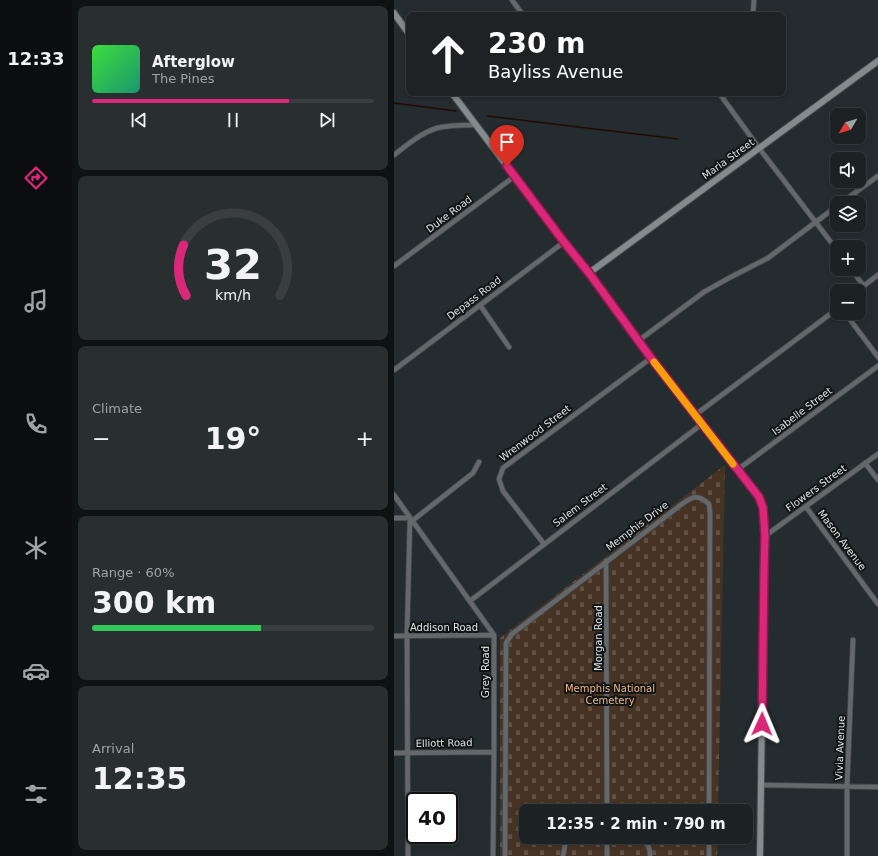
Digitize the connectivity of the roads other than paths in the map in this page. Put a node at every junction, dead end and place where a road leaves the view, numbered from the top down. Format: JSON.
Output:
{"nodes":[{"id":1,"x":512,"y":0,"type":"edge"},
{"id":2,"x":754,"y":0,"type":"edge"},
{"id":3,"x":521,"y":12,"type":"edge"},
{"id":4,"x":752,"y":12,"type":"edge"},
{"id":5,"x":394,"y":13,"type":"edge"},
{"id":6,"x":406,"y":30,"type":"edge"},
{"id":7,"x":878,"y":61,"type":"edge"},
{"id":8,"x":454,"y":96,"type":"edge"},
{"id":9,"x":721,"y":96,"type":"edge"},
{"id":10,"x":475,"y":125,"type":"junction"},
{"id":11,"x":759,"y":148,"type":"junction"},
{"id":12,"x":394,"y":155,"type":"edge"},
{"id":13,"x":515,"y":176,"type":"junction"},
{"id":14,"x":878,"y":176,"type":"edge"},
{"id":15,"x":851,"y":196,"type":"edge"},
{"id":16,"x":830,"y":211,"type":"edge"},
{"id":17,"x":816,"y":221,"type":"junction"},
{"id":18,"x":830,"y":240,"type":"edge"},
{"id":19,"x":564,"y":242,"type":"junction"},
{"id":20,"x":394,"y":266,"type":"edge"},
{"id":21,"x":589,"y":273,"type":"junction"},
{"id":22,"x":878,"y":275,"type":"edge"},
{"id":23,"x":866,"y":284,"type":"edge"},
{"id":24,"x":480,"y":305,"type":"junction"},
{"id":25,"x":830,"y":314,"type":"edge"},
{"id":26,"x":850,"y":320,"type":"edge"},
{"id":27,"x":638,"y":341,"type":"junction"},
{"id":28,"x":509,"y":347,"type":"dead end"},
{"id":29,"x":878,"y":357,"type":"edge"},
{"id":30,"x":651,"y":358,"type":"junction"},
{"id":31,"x":878,"y":366,"type":"edge"},
{"id":32,"x":394,"y":370,"type":"edge"},
{"id":33,"x":695,"y":416,"type":"junction"},
{"id":34,"x":702,"y":424,"type":"junction"},
{"id":35,"x":878,"y":454,"type":"edge"},
{"id":36,"x":479,"y":462,"type":"dead end"},
{"id":37,"x":865,"y":463,"type":"junction"},
{"id":38,"x":737,"y":470,"type":"junction"},
{"id":39,"x":878,"y":480,"type":"edge"},
{"id":40,"x":394,"y":495,"type":"edge"},
{"id":41,"x":806,"y":507,"type":"junction"},
{"id":42,"x":394,"y":518,"type":"edge"},
{"id":43,"x":411,"y":519,"type":"junction"},
{"id":44,"x":765,"y":536,"type":"junction"},
{"id":45,"x":544,"y":544,"type":"junction"},
{"id":46,"x":606,"y":561,"type":"junction"},
{"id":47,"x":470,"y":602,"type":"junction"},
{"id":48,"x":878,"y":604,"type":"edge"},
{"id":49,"x":494,"y":635,"type":"junction"},
{"id":50,"x":394,"y":636,"type":"edge"},
{"id":51,"x":408,"y":636,"type":"junction"},
{"id":52,"x":853,"y":640,"type":"dead end"},
{"id":53,"x":494,"y":752,"type":"junction"},
{"id":54,"x":394,"y":753,"type":"edge"},
{"id":55,"x":408,"y":753,"type":"junction"},
{"id":56,"x":761,"y":785,"type":"junction"},
{"id":57,"x":847,"y":786,"type":"junction"},
{"id":58,"x":878,"y":787,"type":"edge"},
{"id":59,"x":607,"y":804,"type":"edge"},
{"id":60,"x":709,"y":804,"type":"edge"},
{"id":61,"x":565,"y":844,"type":"edge"},
{"id":62,"x":607,"y":844,"type":"edge"},
{"id":63,"x":648,"y":844,"type":"edge"},
{"id":64,"x":709,"y":844,"type":"edge"},
{"id":65,"x":408,"y":856,"type":"edge"},
{"id":66,"x":493,"y":856,"type":"edge"},
{"id":67,"x":506,"y":856,"type":"edge"},
{"id":68,"x":563,"y":856,"type":"edge"},
{"id":69,"x":608,"y":856,"type":"edge"},
{"id":70,"x":650,"y":856,"type":"edge"},
{"id":71,"x":709,"y":856,"type":"edge"},
{"id":72,"x":760,"y":856,"type":"edge"},
{"id":73,"x":847,"y":856,"type":"edge"}],
"edges":[{"from":1,"to":3,"type":"street"},
{"from":2,"to":4,"type":"street"},
{"from":5,"to":6,"type":"street"},
{"from":7,"to":11,"type":"street","name":"Maria Street"},
{"from":8,"to":10,"type":"street"},
{"from":9,"to":11,"type":"street"},
{"from":10,"to":12,"type":"street"},
{"from":10,"to":13,"type":"street"},
{"from":11,"to":17,"type":"street"},
{"from":11,"to":21,"type":"street","name":"Maria Street"},
{"from":13,"to":19,"type":"street"},
{"from":13,"to":20,"type":"street","name":"Duke Road"},
{"from":14,"to":15,"type":"street"},
{"from":16,"to":17,"type":"street"},
{"from":17,"to":18,"type":"street"},
{"from":17,"to":27,"type":"street"},
{"from":19,"to":21,"type":"street"},
{"from":19,"to":24,"type":"street","name":"Depass Road"},
{"from":21,"to":27,"type":"street"},
{"from":22,"to":23,"type":"street"},
{"from":24,"to":28,"type":"street"},
{"from":24,"to":32,"type":"street","name":"Depass Road"},
{"from":25,"to":33,"type":"street"},
{"from":26,"to":29,"type":"street"},
{"from":27,"to":30,"type":"street"},
{"from":30,"to":33,"type":"street"},
{"from":30,"to":45,"type":"street","name":"Wrenwood Street"},
{"from":31,"to":38,"type":"street","name":"Isabelle Street"},
{"from":33,"to":34,"type":"street"},
{"from":34,"to":38,"type":"street"},
{"from":34,"to":45,"type":"street","name":"Salem Street"},
{"from":35,"to":37,"type":"street","name":"Flowers Street"},
{"from":36,"to":43,"type":"street"},
{"from":37,"to":39,"type":"street"},
{"from":37,"to":41,"type":"street","name":"Flowers Street"},
{"from":38,"to":44,"type":"street"},
{"from":40,"to":43,"type":"street","name":"Grey Road"},
{"from":41,"to":44,"type":"street","name":"Flowers Street"},
{"from":41,"to":48,"type":"street","name":"Mason Avenue"},
{"from":42,"to":43,"type":"street"},
{"from":43,"to":47,"type":"street","name":"Grey Road"},
{"from":43,"to":51,"type":"street"},
{"from":44,"to":56,"type":"street"},
{"from":45,"to":47,"type":"street","name":"Salem Street"},
{"from":46,"to":59,"type":"street","name":"Morgan Road"},
{"from":46,"to":60,"type":"street","name":"Memphis Drive"},
{"from":46,"to":67,"type":"street","name":"Memphis Drive"},
{"from":47,"to":49,"type":"street","name":"Grey Road"},
{"from":49,"to":51,"type":"street","name":"Addison Road"},
{"from":49,"to":53,"type":"street","name":"Grey Road"},
{"from":50,"to":51,"type":"street","name":"Addison Road"},
{"from":51,"to":55,"type":"street"},
{"from":52,"to":57,"type":"street","name":"Vivia Avenue"},
{"from":53,"to":55,"type":"street","name":"Elliott Road"},
{"from":53,"to":66,"type":"street","name":"Grey Road"},
{"from":54,"to":55,"type":"street","name":"Elliott Road"},
{"from":55,"to":65,"type":"street"},
{"from":56,"to":57,"type":"street"},
{"from":56,"to":72,"type":"street"},
{"from":57,"to":58,"type":"street"},
{"from":57,"to":73,"type":"street","name":"Vivia Avenue"},
{"from":61,"to":68,"type":"street"},
{"from":62,"to":69,"type":"street"},
{"from":63,"to":70,"type":"street"},
{"from":64,"to":71,"type":"street"}]}
